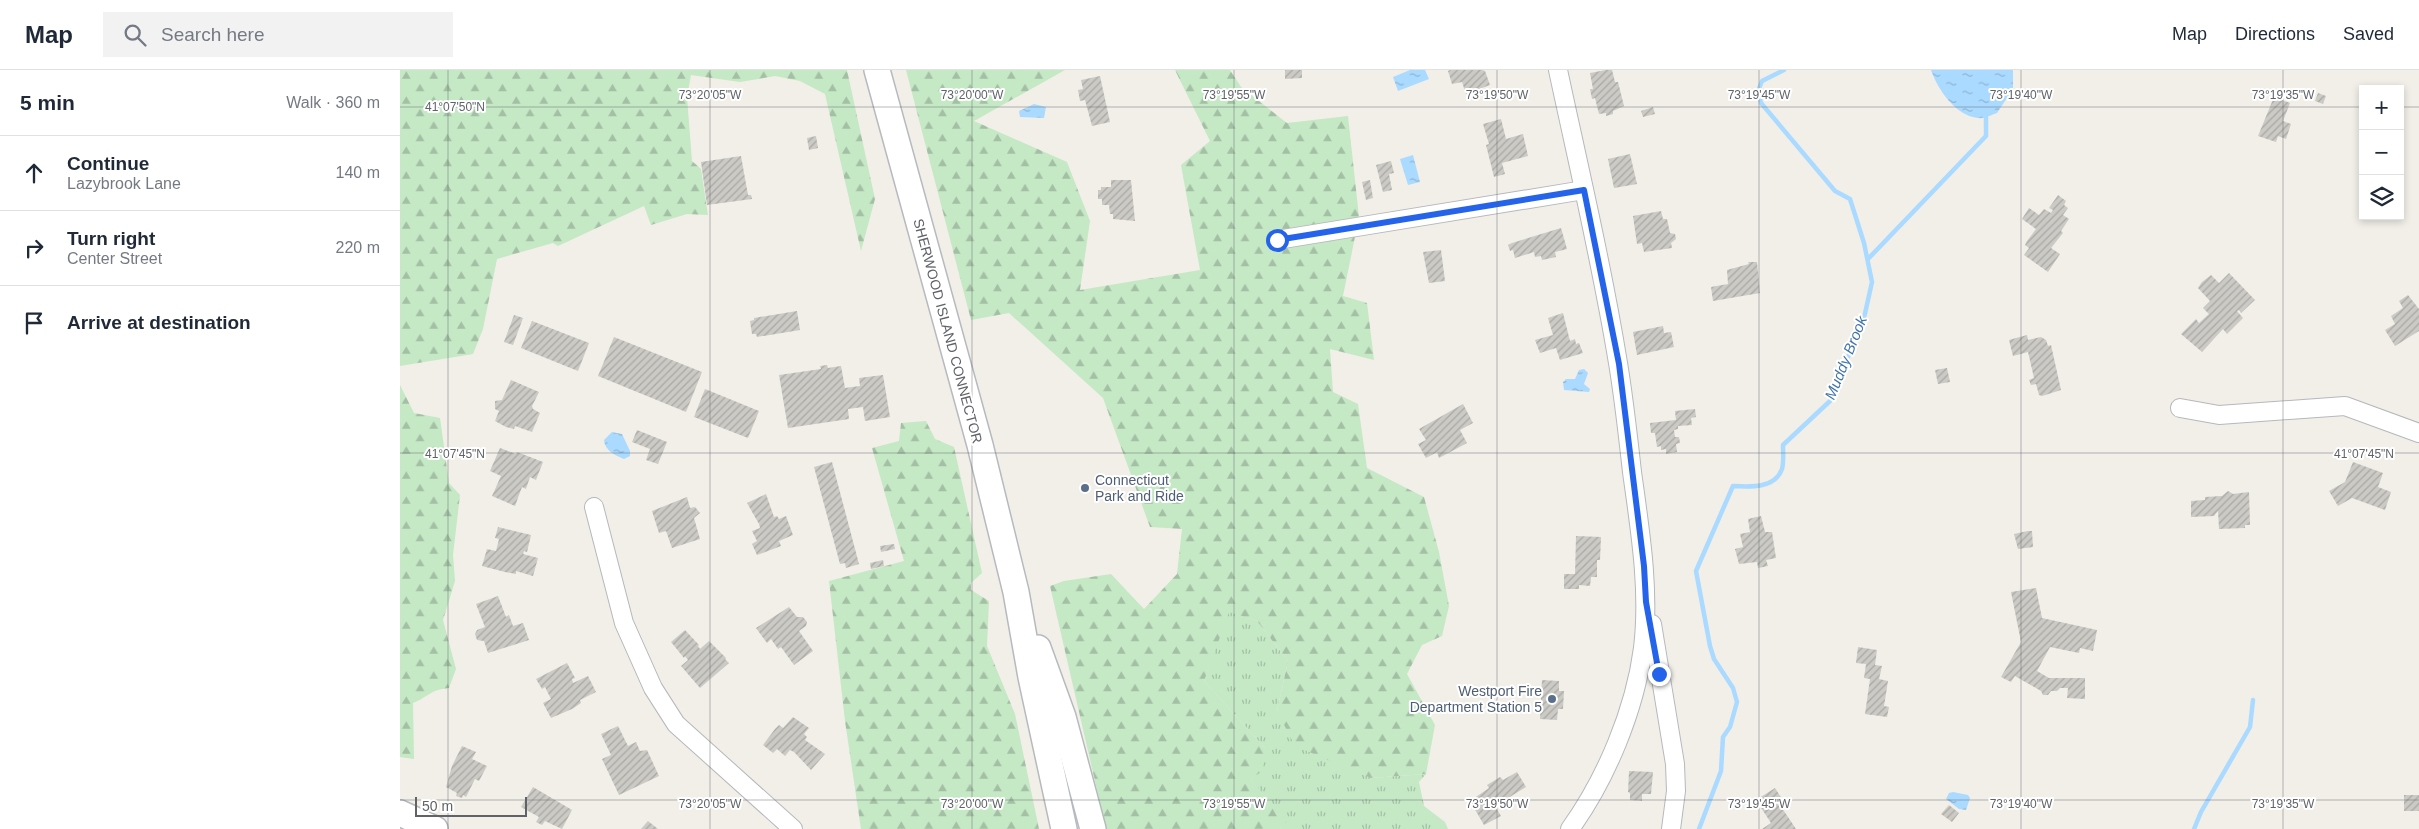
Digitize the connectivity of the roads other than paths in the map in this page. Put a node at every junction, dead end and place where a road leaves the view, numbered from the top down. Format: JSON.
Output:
{"nodes":[{"id":1,"x":877,"y":70,"type":"edge"},
{"id":2,"x":1558,"y":70,"type":"edge"},
{"id":3,"x":1584,"y":190,"type":"junction"},
{"id":4,"x":1277,"y":240,"type":"dead end"},
{"id":5,"x":2180,"y":408,"type":"dead end"},
{"id":6,"x":2419,"y":433,"type":"edge"},
{"id":7,"x":594,"y":507,"type":"dead end"},
{"id":8,"x":1016,"y":592,"type":"junction"},
{"id":9,"x":1646,"y":602,"type":"junction"},
{"id":10,"x":400,"y":813,"type":"edge"},
{"id":11,"x":434,"y":829,"type":"edge"},
{"id":12,"x":793,"y":829,"type":"edge"},
{"id":13,"x":1064,"y":829,"type":"edge"},
{"id":14,"x":1093,"y":829,"type":"edge"},
{"id":15,"x":1570,"y":829,"type":"edge"},
{"id":16,"x":1671,"y":829,"type":"edge"}],
"edges":[{"from":1,"to":8,"type":"main road","name":"SHERWOOD ISLAND CONNECTOR"},
{"from":2,"to":3,"type":"street"},
{"from":3,"to":4,"type":"street"},
{"from":3,"to":9,"type":"street"},
{"from":5,"to":6,"type":"street"},
{"from":7,"to":12,"type":"street"},
{"from":8,"to":13,"type":"main road","name":"SHERWOOD ISLAND CONNECTOR"},
{"from":8,"to":14,"type":"main road","name":"SHERWOOD ISLAND CONNECTOR"},
{"from":9,"to":15,"type":"street"},
{"from":9,"to":16,"type":"street"},
{"from":10,"to":11,"type":"main road"}]}
